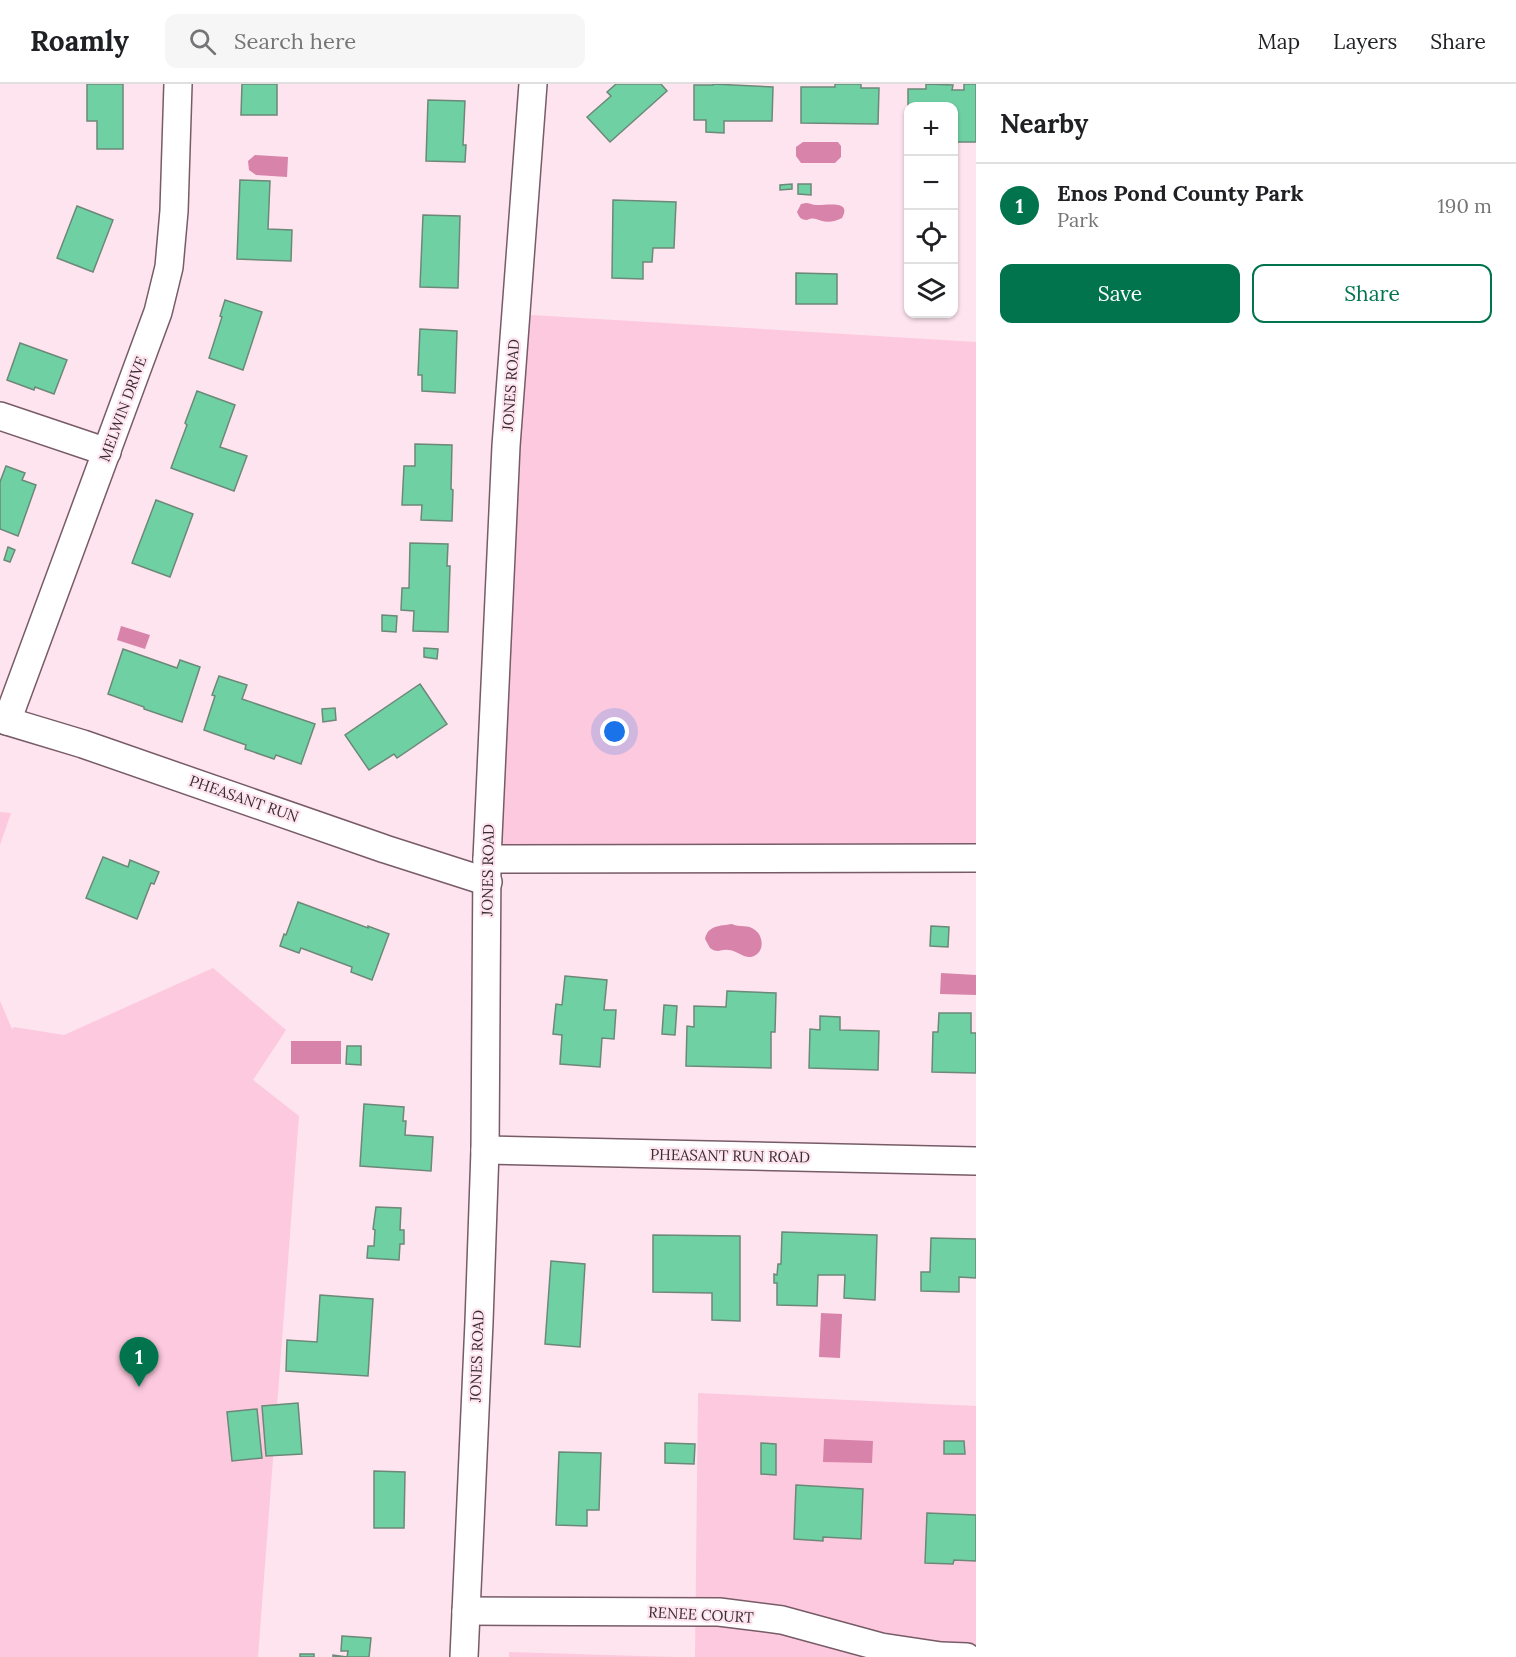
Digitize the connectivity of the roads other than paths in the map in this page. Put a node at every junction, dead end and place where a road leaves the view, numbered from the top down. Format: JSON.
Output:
{"nodes":[{"id":1,"x":178,"y":84,"type":"edge"},
{"id":2,"x":533,"y":84,"type":"edge"},
{"id":3,"x":0,"y":416,"type":"edge"},
{"id":4,"x":107,"y":452,"type":"junction"},
{"id":5,"x":3,"y":720,"type":"edge"},
{"id":6,"x":976,"y":858,"type":"edge"},
{"id":7,"x":487,"y":870,"type":"junction"},
{"id":8,"x":485,"y":1150,"type":"junction"},
{"id":9,"x":976,"y":1161,"type":"edge"},
{"id":10,"x":466,"y":1611,"type":"junction"},
{"id":11,"x":464,"y":1657,"type":"edge"},
{"id":12,"x":967,"y":1657,"type":"edge"}],
"edges":[{"from":1,"to":4,"type":"street","name":"MELWIN DRIVE"},
{"from":2,"to":7,"type":"street","name":"JONES ROAD"},
{"from":3,"to":4,"type":"street"},
{"from":4,"to":5,"type":"street","name":"MELWIN DRIVE"},
{"from":5,"to":7,"type":"street","name":"PHEASANT RUN"},
{"from":6,"to":7,"type":"street","name":"PHEASANT RUN"},
{"from":7,"to":8,"type":"street","name":"JONES ROAD"},
{"from":8,"to":9,"type":"street","name":"PHEASANT RUN ROAD"},
{"from":8,"to":10,"type":"street","name":"JONES ROAD"},
{"from":10,"to":11,"type":"street","name":"JONES ROAD"},
{"from":10,"to":12,"type":"street","name":"RENEE COURT"}]}
